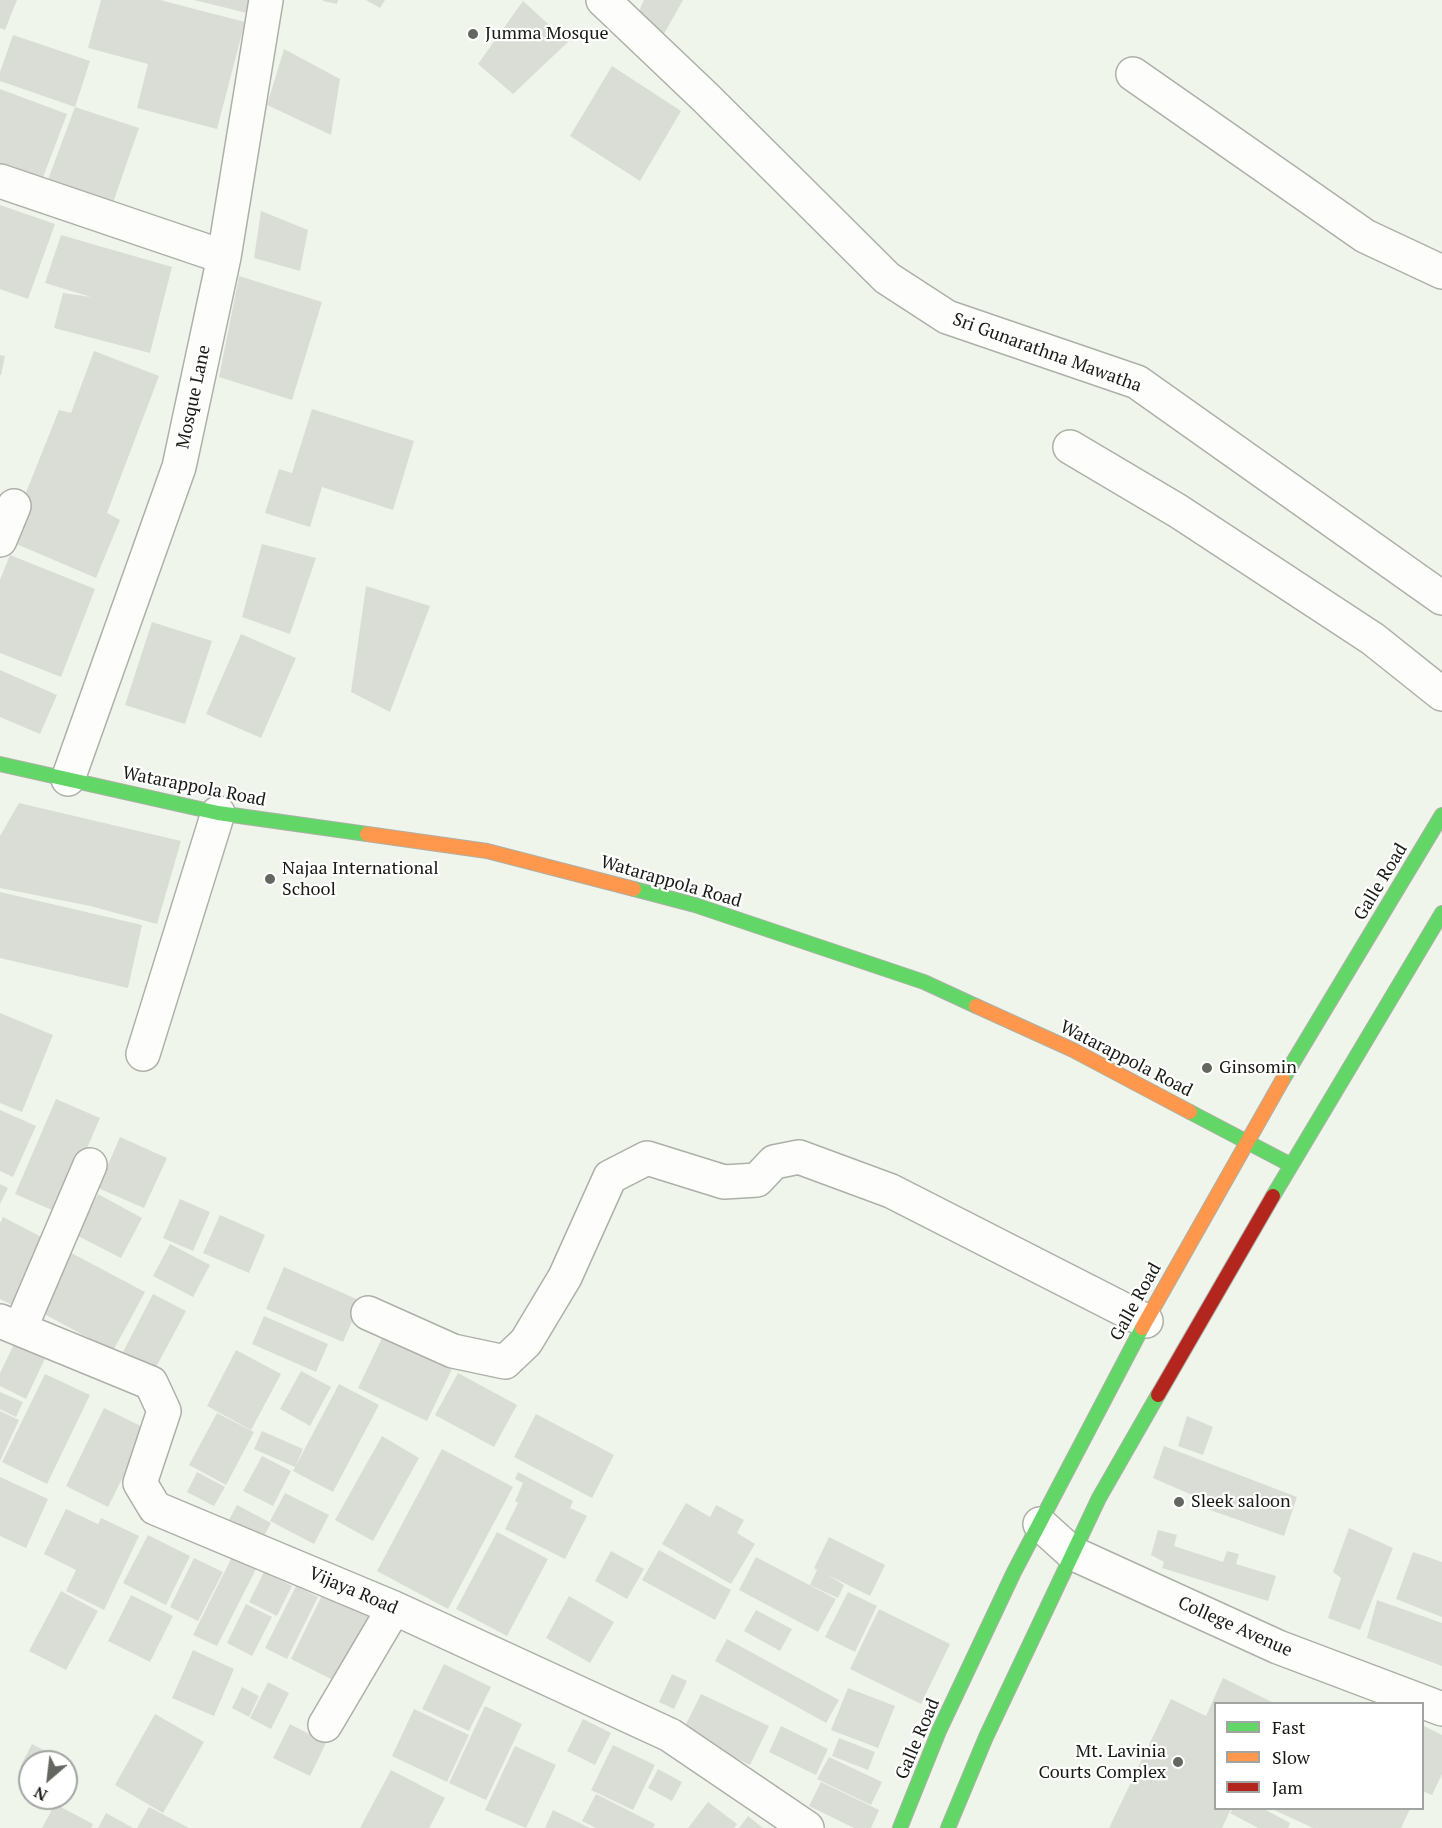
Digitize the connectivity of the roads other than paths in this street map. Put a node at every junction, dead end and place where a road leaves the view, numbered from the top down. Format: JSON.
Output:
{"nodes":[{"id":1,"x":266,"y":0,"type":"edge"},
{"id":2,"x":603,"y":0,"type":"edge"},
{"id":3,"x":1133,"y":74,"type":"dead end"},
{"id":4,"x":0,"y":181,"type":"edge"},
{"id":5,"x":224,"y":257,"type":"junction"},
{"id":6,"x":1442,"y":272,"type":"edge"},
{"id":7,"x":1070,"y":447,"type":"dead end"},
{"id":8,"x":14,"y":506,"type":"dead end"},
{"id":9,"x":0,"y":540,"type":"edge"},
{"id":10,"x":1442,"y":598,"type":"edge"},
{"id":11,"x":1442,"y":694,"type":"edge"},
{"id":12,"x":0,"y":764,"type":"edge"},
{"id":13,"x":68,"y":779,"type":"junction"},
{"id":14,"x":219,"y":813,"type":"junction"},
{"id":15,"x":1442,"y":814,"type":"edge"},
{"id":16,"x":1442,"y":913,"type":"edge"},
{"id":17,"x":142,"y":1054,"type":"dead end"},
{"id":18,"x":1249,"y":1141,"type":"junction"},
{"id":19,"x":90,"y":1165,"type":"dead end"},
{"id":20,"x":1291,"y":1166,"type":"junction"},
{"id":21,"x":368,"y":1313,"type":"dead end"},
{"id":22,"x":1146,"y":1321,"type":"junction"},
{"id":23,"x":10,"y":1325,"type":"edge"},
{"id":24,"x":1040,"y":1524,"type":"junction"},
{"id":25,"x":1072,"y":1553,"type":"junction"},
{"id":26,"x":394,"y":1608,"type":"junction"},
{"id":27,"x":1421,"y":1702,"type":"edge"},
{"id":28,"x":1424,"y":1703,"type":"edge"},
{"id":29,"x":1442,"y":1710,"type":"edge"},
{"id":30,"x":325,"y":1725,"type":"dead end"},
{"id":31,"x":807,"y":1828,"type":"edge"},
{"id":32,"x":900,"y":1828,"type":"edge"},
{"id":33,"x":948,"y":1828,"type":"edge"}],
"edges":[{"from":1,"to":5,"type":"street","name":"Mosque Lane"},
{"from":2,"to":10,"type":"street","name":"Sri Gunarathna Mawatha"},
{"from":3,"to":6,"type":"street"},
{"from":4,"to":5,"type":"street"},
{"from":5,"to":13,"type":"street","name":"Mosque Lane"},
{"from":7,"to":11,"type":"street"},
{"from":8,"to":9,"type":"street"},
{"from":12,"to":13,"type":"main road","name":"Watarappola Road"},
{"from":13,"to":14,"type":"main road","name":"Watarappola Road"},
{"from":14,"to":17,"type":"street"},
{"from":14,"to":18,"type":"main road","name":"Watarappola Road"},
{"from":15,"to":18,"type":"main road","name":"Galle Road"},
{"from":16,"to":20,"type":"main road"},
{"from":18,"to":20,"type":"main road","name":"Watarappola Road"},
{"from":18,"to":22,"type":"main road","name":"Galle Road"},
{"from":19,"to":23,"type":"street"},
{"from":20,"to":25,"type":"main road"},
{"from":21,"to":22,"type":"street"},
{"from":22,"to":24,"type":"main road","name":"Galle Road"},
{"from":23,"to":26,"type":"street","name":"Vijaya Road"},
{"from":24,"to":25,"type":"street","name":"College Avenue"},
{"from":24,"to":32,"type":"main road","name":"Galle Road"},
{"from":25,"to":27,"type":"street","name":"College Avenue"},
{"from":25,"to":33,"type":"main road"},
{"from":26,"to":30,"type":"street"},
{"from":26,"to":31,"type":"street","name":"Vijaya Road"},
{"from":28,"to":29,"type":"street","name":"College Avenue"}]}
